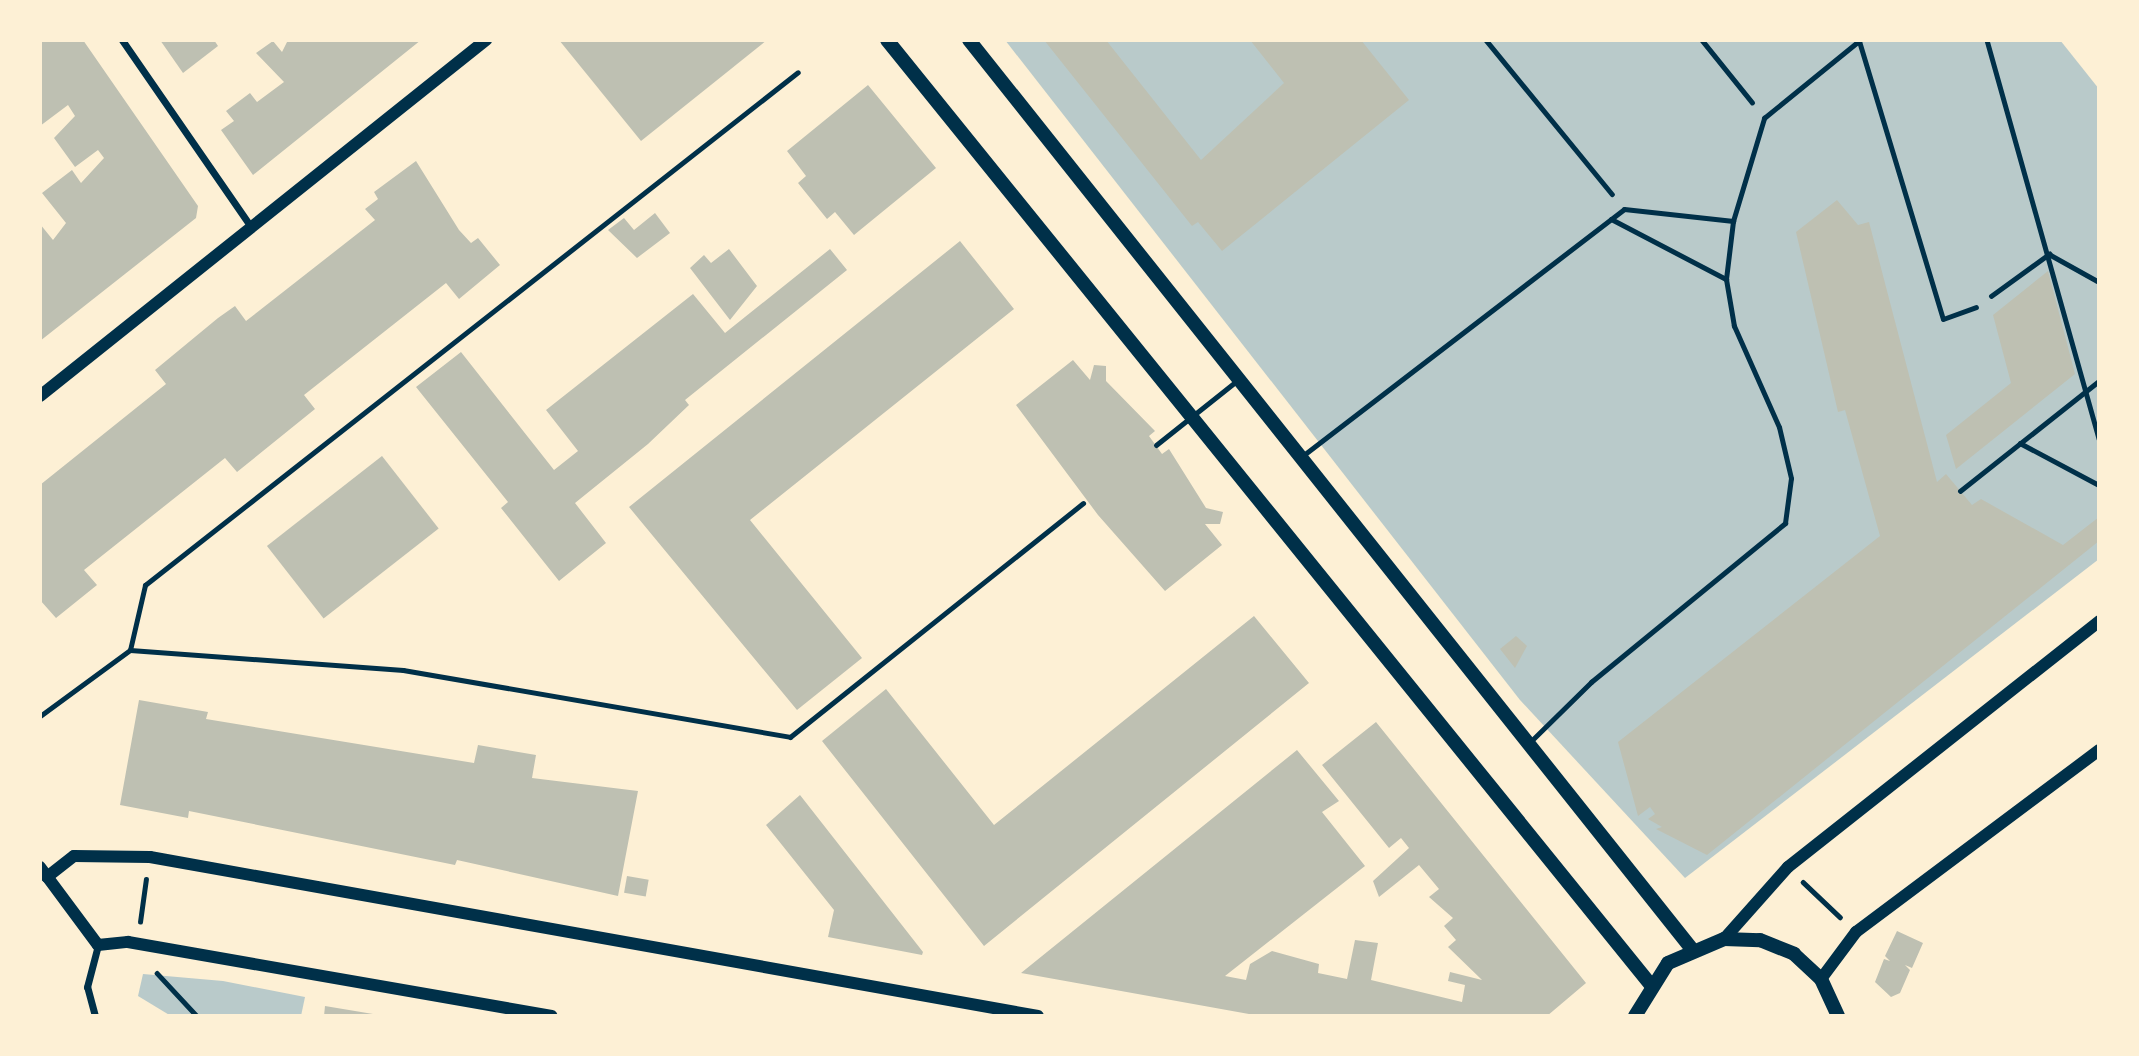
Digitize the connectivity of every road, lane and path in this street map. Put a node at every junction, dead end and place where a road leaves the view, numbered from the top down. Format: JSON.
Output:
{"nodes":[{"id":1,"x":122,"y":40,"type":"edge"},
{"id":2,"x":486,"y":40,"type":"edge"},
{"id":3,"x":887,"y":40,"type":"edge"},
{"id":4,"x":969,"y":40,"type":"edge"},
{"id":5,"x":1486,"y":40,"type":"edge"},
{"id":6,"x":1702,"y":40,"type":"edge"},
{"id":7,"x":1859,"y":40,"type":"edge"},
{"id":8,"x":1987,"y":40,"type":"edge"},
{"id":9,"x":798,"y":72,"type":"dead end"},
{"id":10,"x":1764,"y":118,"type":"junction"},
{"id":11,"x":1624,"y":209,"type":"junction"},
{"id":12,"x":1611,"y":219,"type":"junction"},
{"id":13,"x":1734,"y":221,"type":"junction"},
{"id":14,"x":251,"y":227,"type":"junction"},
{"id":15,"x":2049,"y":254,"type":"junction"},
{"id":16,"x":1726,"y":278,"type":"junction"},
{"id":17,"x":2099,"y":282,"type":"edge"},
{"id":18,"x":1976,"y":307,"type":"joint"},
{"id":19,"x":1239,"y":379,"type":"junction"},
{"id":20,"x":2099,"y":381,"type":"edge"},
{"id":21,"x":2085,"y":391,"type":"junction"},
{"id":22,"x":40,"y":396,"type":"edge"},
{"id":23,"x":1191,"y":418,"type":"junction"},
{"id":24,"x":2099,"y":439,"type":"edge"},
{"id":25,"x":2020,"y":443,"type":"junction"},
{"id":26,"x":1156,"y":445,"type":"dead end"},
{"id":27,"x":1301,"y":457,"type":"junction"},
{"id":28,"x":2099,"y":485,"type":"edge"},
{"id":29,"x":1960,"y":491,"type":"dead end"},
{"id":30,"x":1083,"y":503,"type":"dead end"},
{"id":31,"x":2099,"y":621,"type":"edge"},
{"id":32,"x":130,"y":650,"type":"junction"},
{"id":33,"x":40,"y":716,"type":"edge"},
{"id":34,"x":1528,"y":744,"type":"junction"},
{"id":35,"x":2099,"y":750,"type":"edge"},
{"id":36,"x":150,"y":857,"type":"junction"},
{"id":37,"x":1788,"y":867,"type":"junction"},
{"id":38,"x":44,"y":872,"type":"edge"},
{"id":39,"x":1856,"y":932,"type":"junction"},
{"id":40,"x":1724,"y":939,"type":"junction"},
{"id":41,"x":132,"y":943,"type":"junction"},
{"id":42,"x":98,"y":945,"type":"junction"},
{"id":43,"x":1691,"y":948,"type":"junction"},
{"id":44,"x":1821,"y":979,"type":"junction"},
{"id":45,"x":1650,"y":984,"type":"junction"},
{"id":46,"x":95,"y":1016,"type":"edge"},
{"id":47,"x":197,"y":1016,"type":"edge"},
{"id":48,"x":552,"y":1016,"type":"edge"},
{"id":49,"x":1038,"y":1016,"type":"edge"},
{"id":50,"x":1636,"y":1016,"type":"edge"},
{"id":51,"x":1839,"y":1016,"type":"edge"}],
"edges":[{"from":1,"to":14,"type":"street"},
{"from":2,"to":14,"type":"street"},
{"from":3,"to":23,"type":"main road"},
{"from":4,"to":19,"type":"main road"},
{"from":5,"to":11,"type":"path"},
{"from":6,"to":10,"type":"path"},
{"from":7,"to":10,"type":"lane"},
{"from":7,"to":18,"type":"lane"},
{"from":8,"to":15,"type":"path"},
{"from":9,"to":32,"type":"lane"},
{"from":10,"to":13,"type":"lane"},
{"from":11,"to":12,"type":"lane"},
{"from":11,"to":13,"type":"lane"},
{"from":12,"to":16,"type":"lane"},
{"from":12,"to":27,"type":"lane"},
{"from":13,"to":16,"type":"lane"},
{"from":14,"to":22,"type":"street"},
{"from":15,"to":17,"type":"path"},
{"from":15,"to":18,"type":"path"},
{"from":15,"to":21,"type":"path"},
{"from":16,"to":34,"type":"lane"},
{"from":19,"to":23,"type":"lane"},
{"from":19,"to":27,"type":"main road"},
{"from":20,"to":21,"type":"path"},
{"from":21,"to":24,"type":"path"},
{"from":21,"to":25,"type":"path"},
{"from":23,"to":26,"type":"lane"},
{"from":23,"to":45,"type":"main road"},
{"from":25,"to":28,"type":"path"},
{"from":25,"to":29,"type":"path"},
{"from":27,"to":34,"type":"main road"},
{"from":30,"to":32,"type":"lane"},
{"from":31,"to":37,"type":"street"},
{"from":32,"to":33,"type":"lane"},
{"from":34,"to":43,"type":"main road"},
{"from":35,"to":39,"type":"street"},
{"from":36,"to":38,"type":"street"},
{"from":36,"to":41,"type":"path"},
{"from":36,"to":49,"type":"street"},
{"from":37,"to":39,"type":"path"},
{"from":37,"to":40,"type":"street"},
{"from":38,"to":42,"type":"street"},
{"from":39,"to":44,"type":"street"},
{"from":40,"to":43,"type":"main road"},
{"from":40,"to":44,"type":"main road"},
{"from":41,"to":42,"type":"street"},
{"from":41,"to":47,"type":"path"},
{"from":41,"to":48,"type":"street"},
{"from":42,"to":46,"type":"street"},
{"from":43,"to":45,"type":"main road"},
{"from":44,"to":51,"type":"main road"},
{"from":45,"to":50,"type":"main road"}]}
